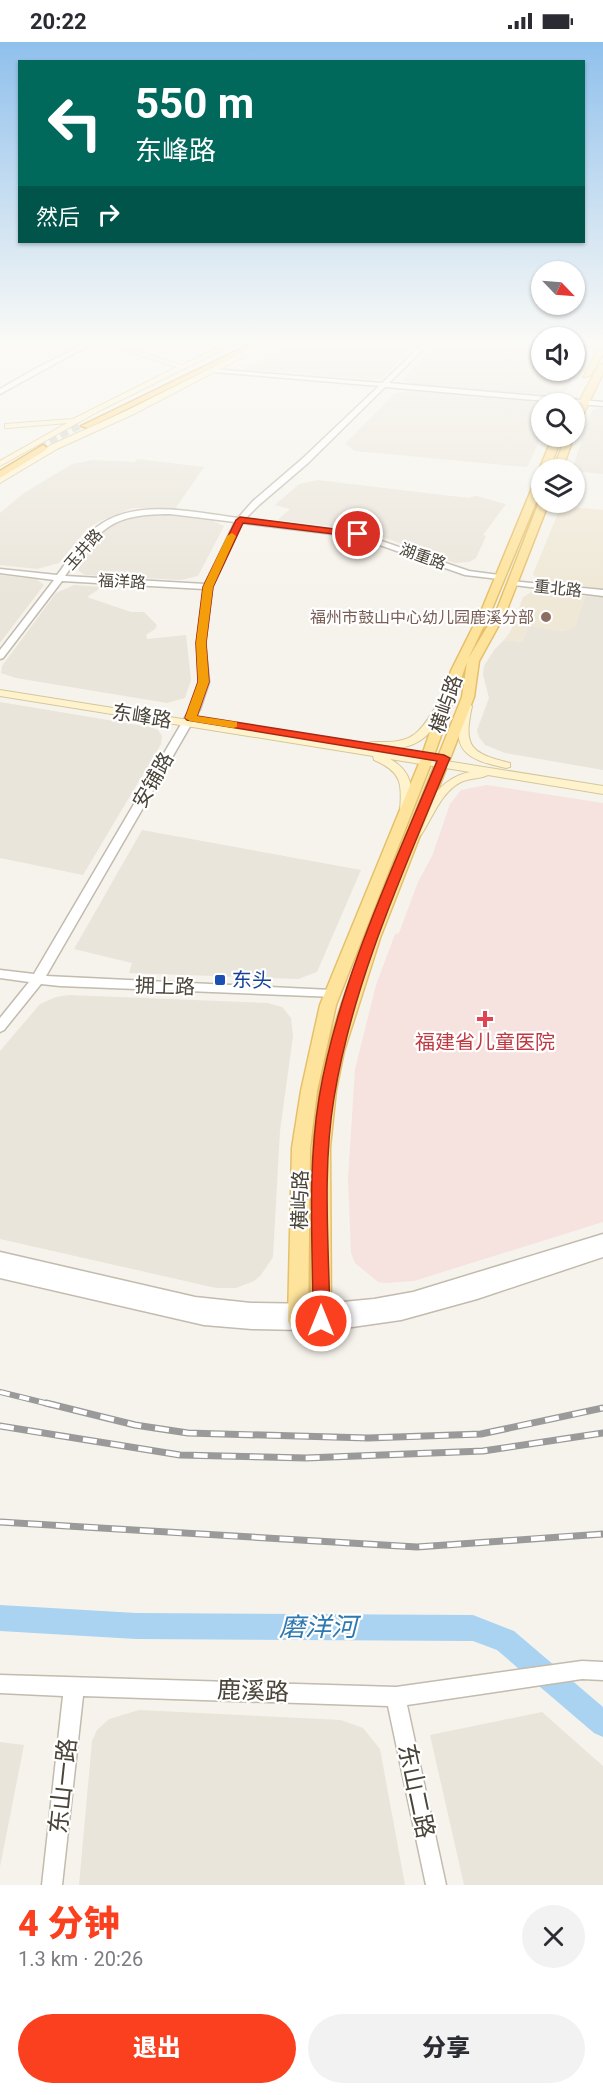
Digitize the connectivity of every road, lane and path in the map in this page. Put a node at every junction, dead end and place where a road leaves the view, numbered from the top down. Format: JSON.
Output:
{"nodes":[{"id":1,"x":43,"y":425,"type":"edge"},
{"id":2,"x":69,"y":425,"type":"edge"},
{"id":3,"x":101,"y":425,"type":"edge"},
{"id":4,"x":342,"y":425,"type":"edge"},
{"id":5,"x":9,"y":431,"type":"edge"},
{"id":6,"x":50,"y":436,"type":"junction"},
{"id":7,"x":72,"y":439,"type":"junction"},
{"id":8,"x":39,"y":446,"type":"junction"},
{"id":9,"x":1,"y":455,"type":"edge"},
{"id":10,"x":0,"y":464,"type":"edge"},
{"id":11,"x":0,"y":469,"type":"edge"},
{"id":12,"x":0,"y":474,"type":"edge"},
{"id":13,"x":0,"y":481,"type":"edge"},
{"id":14,"x":531,"y":508,"type":"edge"},
{"id":15,"x":539,"y":513,"type":"edge"},
{"id":16,"x":240,"y":520,"type":"junction"},
{"id":17,"x":0,"y":571,"type":"edge"},
{"id":18,"x":59,"y":578,"type":"junction"},
{"id":19,"x":506,"y":580,"type":"junction"},
{"id":20,"x":208,"y":587,"type":"junction"},
{"id":21,"x":603,"y":593,"type":"edge"},
{"id":22,"x":0,"y":656,"type":"edge"},
{"id":23,"x":0,"y":687,"type":"edge"},
{"id":24,"x":0,"y":693,"type":"edge"},
{"id":25,"x":448,"y":695,"type":"junction"},
{"id":26,"x":468,"y":697,"type":"junction"},
{"id":27,"x":189,"y":720,"type":"junction"},
{"id":28,"x":315,"y":743,"type":"junction"},
{"id":29,"x":343,"y":743,"type":"junction"},
{"id":30,"x":427,"y":759,"type":"junction"},
{"id":31,"x":443,"y":761,"type":"junction"},
{"id":32,"x":511,"y":774,"type":"junction"},
{"id":33,"x":573,"y":779,"type":"junction"},
{"id":34,"x":603,"y":783,"type":"edge"},
{"id":35,"x":603,"y":790,"type":"edge"},
{"id":36,"x":406,"y":812,"type":"junction"},
{"id":37,"x":412,"y":838,"type":"junction"},
{"id":38,"x":0,"y":974,"type":"edge"},
{"id":39,"x":38,"y":981,"type":"junction"},
{"id":40,"x":331,"y":994,"type":"junction"},
{"id":41,"x":0,"y":1027,"type":"edge"},
{"id":42,"x":603,"y":1240,"type":"edge"},
{"id":43,"x":603,"y":1251,"type":"edge"},
{"id":44,"x":0,"y":1259,"type":"edge"},
{"id":45,"x":0,"y":1271,"type":"edge"},
{"id":46,"x":298,"y":1316,"type":"junction"},
{"id":47,"x":322,"y":1316,"type":"junction"},
{"id":48,"x":603,"y":1671,"type":"edge"},
{"id":49,"x":0,"y":1684,"type":"edge"},
{"id":50,"x":74,"y":1687,"type":"junction"},
{"id":51,"x":396,"y":1697,"type":"junction"},
{"id":52,"x":52,"y":1885,"type":"edge"},
{"id":53,"x":436,"y":1885,"type":"edge"}],
"edges":[{"from":1,"to":5,"type":"main road"},
{"from":2,"to":6,"type":"main road"},
{"from":3,"to":7,"type":"main road"},
{"from":4,"to":16,"type":"street","name":"安铺路"},
{"from":5,"to":6,"type":"main road"},
{"from":5,"to":9,"type":"main road"},
{"from":6,"to":7,"type":"main road"},
{"from":6,"to":8,"type":"main road"},
{"from":7,"to":13,"type":"main road"},
{"from":8,"to":9,"type":"main road"},
{"from":8,"to":10,"type":"main road"},
{"from":8,"to":11,"type":"highway"},
{"from":8,"to":12,"type":"highway"},
{"from":14,"to":19,"type":"main road","name":"横屿路"},
{"from":15,"to":19,"type":"main road","name":"横屿路"},
{"from":16,"to":18,"type":"street","name":"玉井路"},
{"from":16,"to":19,"type":"street","name":"湖重路"},
{"from":16,"to":20,"type":"street","name":"安铺路"},
{"from":17,"to":18,"type":"street","name":"福洋路"},
{"from":18,"to":20,"type":"street","name":"福洋路"},
{"from":18,"to":22,"type":"street","name":"玉井路"},
{"from":19,"to":21,"type":"street","name":"重北路"},
{"from":19,"to":25,"type":"main road","name":"横屿路"},
{"from":19,"to":26,"type":"main road","name":"横屿路"},
{"from":20,"to":27,"type":"street","name":"安铺路"},
{"from":23,"to":27,"type":"main road","name":"东峰路"},
{"from":24,"to":27,"type":"main road","name":"东峰路"},
{"from":25,"to":29,"type":"main road"},
{"from":25,"to":30,"type":"main road","name":"横屿路"},
{"from":26,"to":31,"type":"main road","name":"横屿路"},
{"from":26,"to":33,"type":"main road"},
{"from":27,"to":28,"type":"main road","name":"东峰路"},
{"from":27,"to":29,"type":"main road","name":"东峰路"},
{"from":27,"to":39,"type":"street","name":"安铺路"},
{"from":28,"to":30,"type":"main road","name":"东峰路"},
{"from":28,"to":36,"type":"main road"},
{"from":29,"to":30,"type":"main road","name":"东峰路"},
{"from":30,"to":31,"type":"main road","name":"东峰路"},
{"from":30,"to":36,"type":"main road","name":"横屿路"},
{"from":31,"to":32,"type":"main road","name":"东峰路"},
{"from":31,"to":33,"type":"main road","name":"东峰路"},
{"from":31,"to":37,"type":"main road","name":"横屿路"},
{"from":32,"to":35,"type":"main road","name":"东峰路"},
{"from":32,"to":37,"type":"main road"},
{"from":33,"to":34,"type":"main road","name":"东峰路"},
{"from":36,"to":40,"type":"main road","name":"横屿路"},
{"from":37,"to":47,"type":"main road","name":"横屿路"},
{"from":38,"to":39,"type":"street","name":"拥上路"},
{"from":39,"to":40,"type":"street","name":"拥上路"},
{"from":39,"to":41,"type":"street","name":"安铺路"},
{"from":40,"to":46,"type":"main road","name":"横屿路"},
{"from":42,"to":47,"type":"street"},
{"from":43,"to":47,"type":"street"},
{"from":44,"to":46,"type":"street"},
{"from":45,"to":46,"type":"street"},
{"from":46,"to":47,"type":"street"},
{"from":48,"to":51,"type":"street","name":"鹿溪路"},
{"from":49,"to":50,"type":"street","name":"鹿溪路"},
{"from":50,"to":51,"type":"street","name":"鹿溪路"},
{"from":50,"to":52,"type":"street","name":"东山一路"},
{"from":51,"to":53,"type":"street","name":"东山二路"}]}
